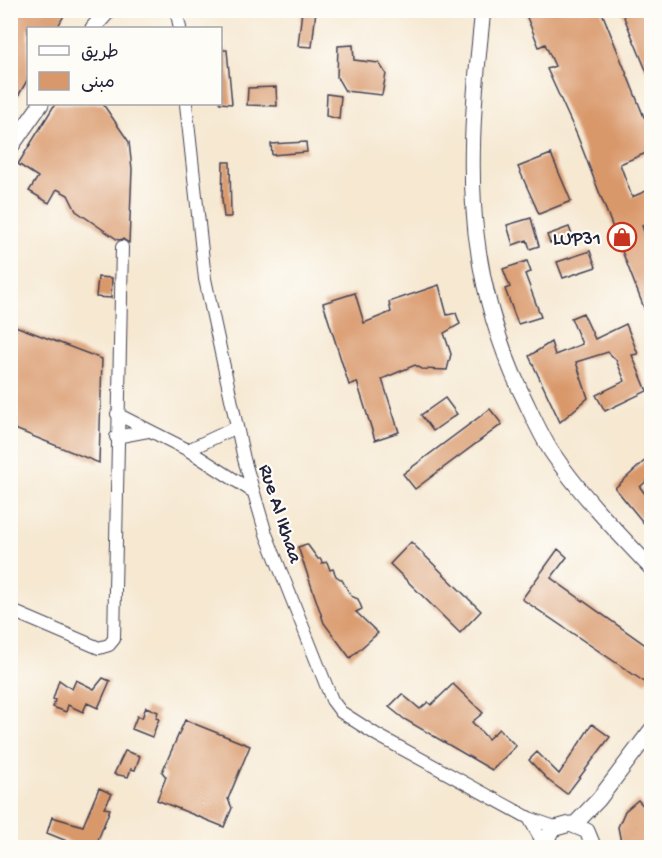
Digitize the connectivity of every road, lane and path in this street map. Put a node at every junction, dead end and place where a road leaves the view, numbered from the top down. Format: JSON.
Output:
{"nodes":[{"id":1,"x":99,"y":10,"type":"edge"},
{"id":2,"x":109,"y":10,"type":"edge"},
{"id":3,"x":176,"y":10,"type":"edge"},
{"id":4,"x":183,"y":10,"type":"edge"},
{"id":5,"x":483,"y":10,"type":"edge"},
{"id":6,"x":92,"y":27,"type":"edge"},
{"id":7,"x":93,"y":27,"type":"edge"},
{"id":8,"x":181,"y":27,"type":"edge"},
{"id":9,"x":181,"y":27,"type":"edge"},
{"id":10,"x":40,"y":105,"type":"edge"},
{"id":11,"x":186,"y":105,"type":"edge"},
{"id":12,"x":10,"y":148,"type":"edge"},
{"id":13,"x":122,"y":247,"type":"dead end"},
{"id":14,"x":117,"y":414,"type":"junction"},
{"id":15,"x":237,"y":427,"type":"junction"},
{"id":16,"x":148,"y":431,"type":"junction"},
{"id":17,"x":116,"y":436,"type":"junction"},
{"id":18,"x":188,"y":450,"type":"junction"},
{"id":19,"x":252,"y":491,"type":"junction"},
{"id":20,"x":651,"y":568,"type":"edge"},
{"id":21,"x":10,"y":610,"type":"edge"},
{"id":22,"x":651,"y":729,"type":"edge"},
{"id":23,"x":599,"y":799,"type":"junction"},
{"id":24,"x":529,"y":818,"type":"junction"},
{"id":25,"x":575,"y":824,"type":"junction"},
{"id":26,"x":555,"y":827,"type":"junction"},
{"id":27,"x":593,"y":842,"type":"edge"},
{"id":28,"x":543,"y":845,"type":"edge"}],
"edges":[{"from":1,"to":6,"type":"street"},
{"from":2,"to":7,"type":"street"},
{"from":3,"to":8,"type":"street"},
{"from":4,"to":9,"type":"street"},
{"from":5,"to":20,"type":"street"},
{"from":10,"to":12,"type":"street"},
{"from":11,"to":15,"type":"street","name":"Rue Al Ikhaa"},
{"from":13,"to":14,"type":"street"},
{"from":14,"to":16,"type":"street"},
{"from":14,"to":17,"type":"street"},
{"from":15,"to":18,"type":"street"},
{"from":15,"to":19,"type":"street","name":"Rue Al Ikhaa"},
{"from":16,"to":17,"type":"street"},
{"from":16,"to":18,"type":"street"},
{"from":17,"to":21,"type":"street"},
{"from":18,"to":19,"type":"street"},
{"from":19,"to":24,"type":"street","name":"Rue Al Ikhaa"},
{"from":22,"to":23,"type":"street"},
{"from":23,"to":25,"type":"street"},
{"from":23,"to":27,"type":"street"},
{"from":24,"to":26,"type":"street","name":"Rue Al Ikhaa"},
{"from":24,"to":28,"type":"street"},
{"from":25,"to":26,"type":"street"},
{"from":25,"to":27,"type":"street"},
{"from":26,"to":28,"type":"street"}]}
